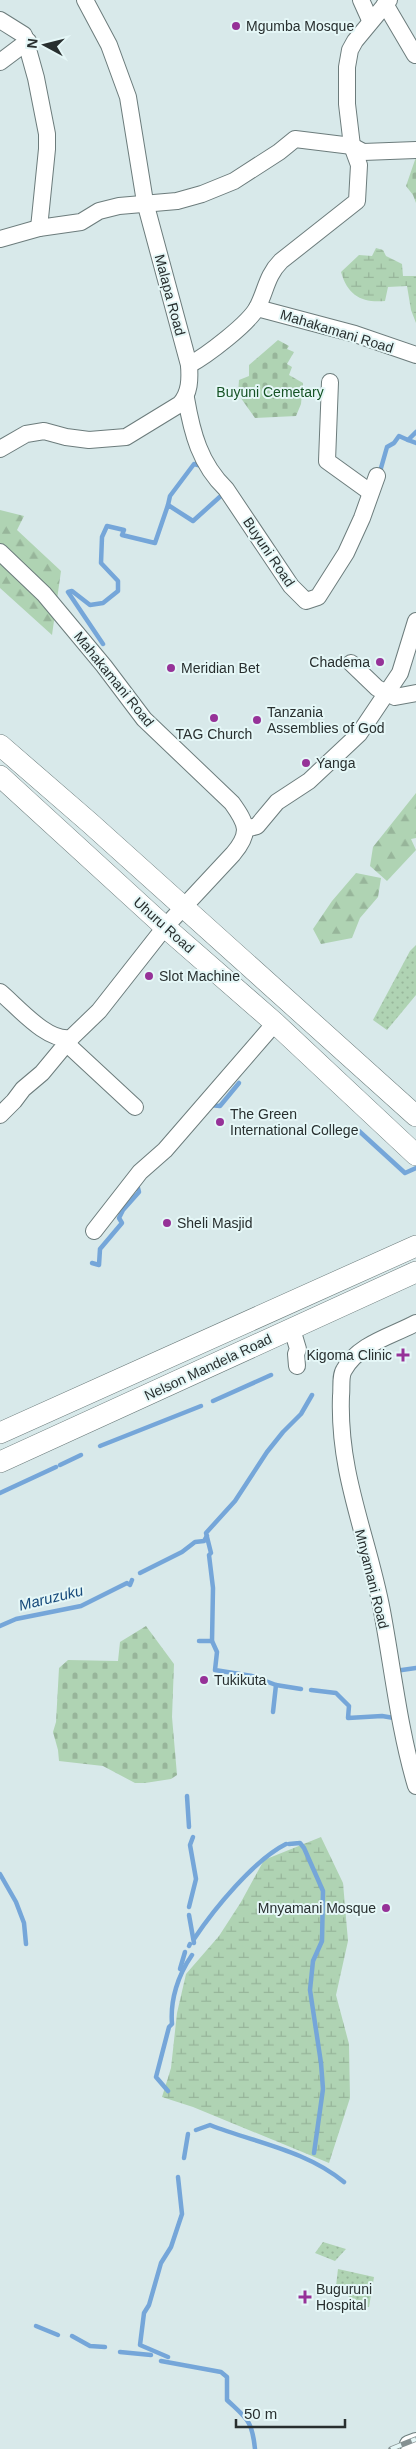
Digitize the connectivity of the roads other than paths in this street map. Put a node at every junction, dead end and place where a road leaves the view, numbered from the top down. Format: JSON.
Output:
{"nodes":[{"id":1,"x":85,"y":0,"type":"edge"},
{"id":2,"x":361,"y":0,"type":"edge"},
{"id":3,"x":387,"y":2,"type":"edge"},
{"id":4,"x":0,"y":20,"type":"edge"},
{"id":5,"x":370,"y":20,"type":"junction"},
{"id":6,"x":28,"y":42,"type":"junction"},
{"id":7,"x":415,"y":55,"type":"dead end"},
{"id":8,"x":0,"y":62,"type":"edge"},
{"id":9,"x":352,"y":146,"type":"junction"},
{"id":10,"x":416,"y":150,"type":"edge"},
{"id":11,"x":145,"y":202,"type":"junction"},
{"id":12,"x":39,"y":228,"type":"junction"},
{"id":13,"x":0,"y":239,"type":"edge"},
{"id":14,"x":257,"y":308,"type":"junction"},
{"id":15,"x":416,"y":355,"type":"edge"},
{"id":16,"x":189,"y":364,"type":"junction"},
{"id":17,"x":330,"y":382,"type":"dead end"},
{"id":18,"x":186,"y":398,"type":"junction"},
{"id":19,"x":0,"y":448,"type":"edge"},
{"id":20,"x":377,"y":476,"type":"dead end"},
{"id":21,"x":370,"y":492,"type":"junction"},
{"id":22,"x":0,"y":552,"type":"edge"},
{"id":23,"x":416,"y":621,"type":"edge"},
{"id":24,"x":351,"y":663,"type":"dead end"},
{"id":25,"x":388,"y":692,"type":"junction"},
{"id":26,"x":416,"y":693,"type":"edge"},
{"id":27,"x":0,"y":745,"type":"edge"},
{"id":28,"x":0,"y":776,"type":"edge"},
{"id":29,"x":246,"y":829,"type":"junction"},
{"id":30,"x":183,"y":906,"type":"junction"},
{"id":31,"x":165,"y":927,"type":"junction"},
{"id":32,"x":0,"y":992,"type":"edge"},
{"id":33,"x":275,"y":1023,"type":"junction"},
{"id":34,"x":69,"y":1041,"type":"junction"},
{"id":35,"x":135,"y":1106,"type":"dead end"},
{"id":36,"x":0,"y":1116,"type":"edge"},
{"id":37,"x":416,"y":1116,"type":"edge"},
{"id":38,"x":416,"y":1155,"type":"edge"},
{"id":39,"x":94,"y":1231,"type":"dead end"},
{"id":40,"x":416,"y":1246,"type":"edge"},
{"id":41,"x":416,"y":1272,"type":"edge"},
{"id":42,"x":416,"y":1323,"type":"edge"},
{"id":43,"x":292,"y":1329,"type":"junction"},
{"id":44,"x":297,"y":1366,"type":"dead end"},
{"id":45,"x":0,"y":1432,"type":"edge"},
{"id":46,"x":0,"y":1462,"type":"edge"},
{"id":47,"x":416,"y":1786,"type":"edge"}],
"edges":[{"from":1,"to":11,"type":"street","name":"Malapa Road"},
{"from":2,"to":5,"type":"street"},
{"from":3,"to":5,"type":"street"},
{"from":3,"to":7,"type":"street"},
{"from":4,"to":6,"type":"street"},
{"from":5,"to":9,"type":"street"},
{"from":6,"to":8,"type":"street"},
{"from":6,"to":12,"type":"street"},
{"from":9,"to":10,"type":"street"},
{"from":9,"to":11,"type":"street"},
{"from":9,"to":14,"type":"street"},
{"from":11,"to":12,"type":"street"},
{"from":11,"to":16,"type":"street","name":"Malapa Road"},
{"from":12,"to":13,"type":"street"},
{"from":14,"to":15,"type":"street","name":"Mahakamani Road"},
{"from":14,"to":16,"type":"street"},
{"from":16,"to":18,"type":"street","name":"Malapa Road"},
{"from":17,"to":21,"type":"street"},
{"from":18,"to":19,"type":"street"},
{"from":18,"to":21,"type":"street","name":"Buyuni Road"},
{"from":20,"to":21,"type":"street","name":"Buyuni Road"},
{"from":22,"to":29,"type":"street","name":"Mahakamani Road"},
{"from":23,"to":25,"type":"street"},
{"from":24,"to":25,"type":"street"},
{"from":25,"to":26,"type":"street"},
{"from":25,"to":29,"type":"street"},
{"from":27,"to":30,"type":"main road","name":"Uhuru Road"},
{"from":28,"to":31,"type":"main road","name":"Uhuru Road"},
{"from":29,"to":30,"type":"street"},
{"from":30,"to":31,"type":"street"},
{"from":30,"to":37,"type":"main road","name":"Uhuru Road"},
{"from":31,"to":33,"type":"main road","name":"Uhuru Road"},
{"from":31,"to":34,"type":"street"},
{"from":32,"to":34,"type":"street"},
{"from":33,"to":38,"type":"main road","name":"Uhuru Road"},
{"from":33,"to":39,"type":"street"},
{"from":34,"to":35,"type":"street"},
{"from":34,"to":36,"type":"street"},
{"from":40,"to":45,"type":"main road","name":"Nelson Mandela Road"},
{"from":41,"to":43,"type":"main road","name":"Nelson Mandela Road"},
{"from":42,"to":47,"type":"street","name":"Mnyamani Road"},
{"from":43,"to":44,"type":"street"},
{"from":43,"to":46,"type":"main road","name":"Nelson Mandela Road"}]}
